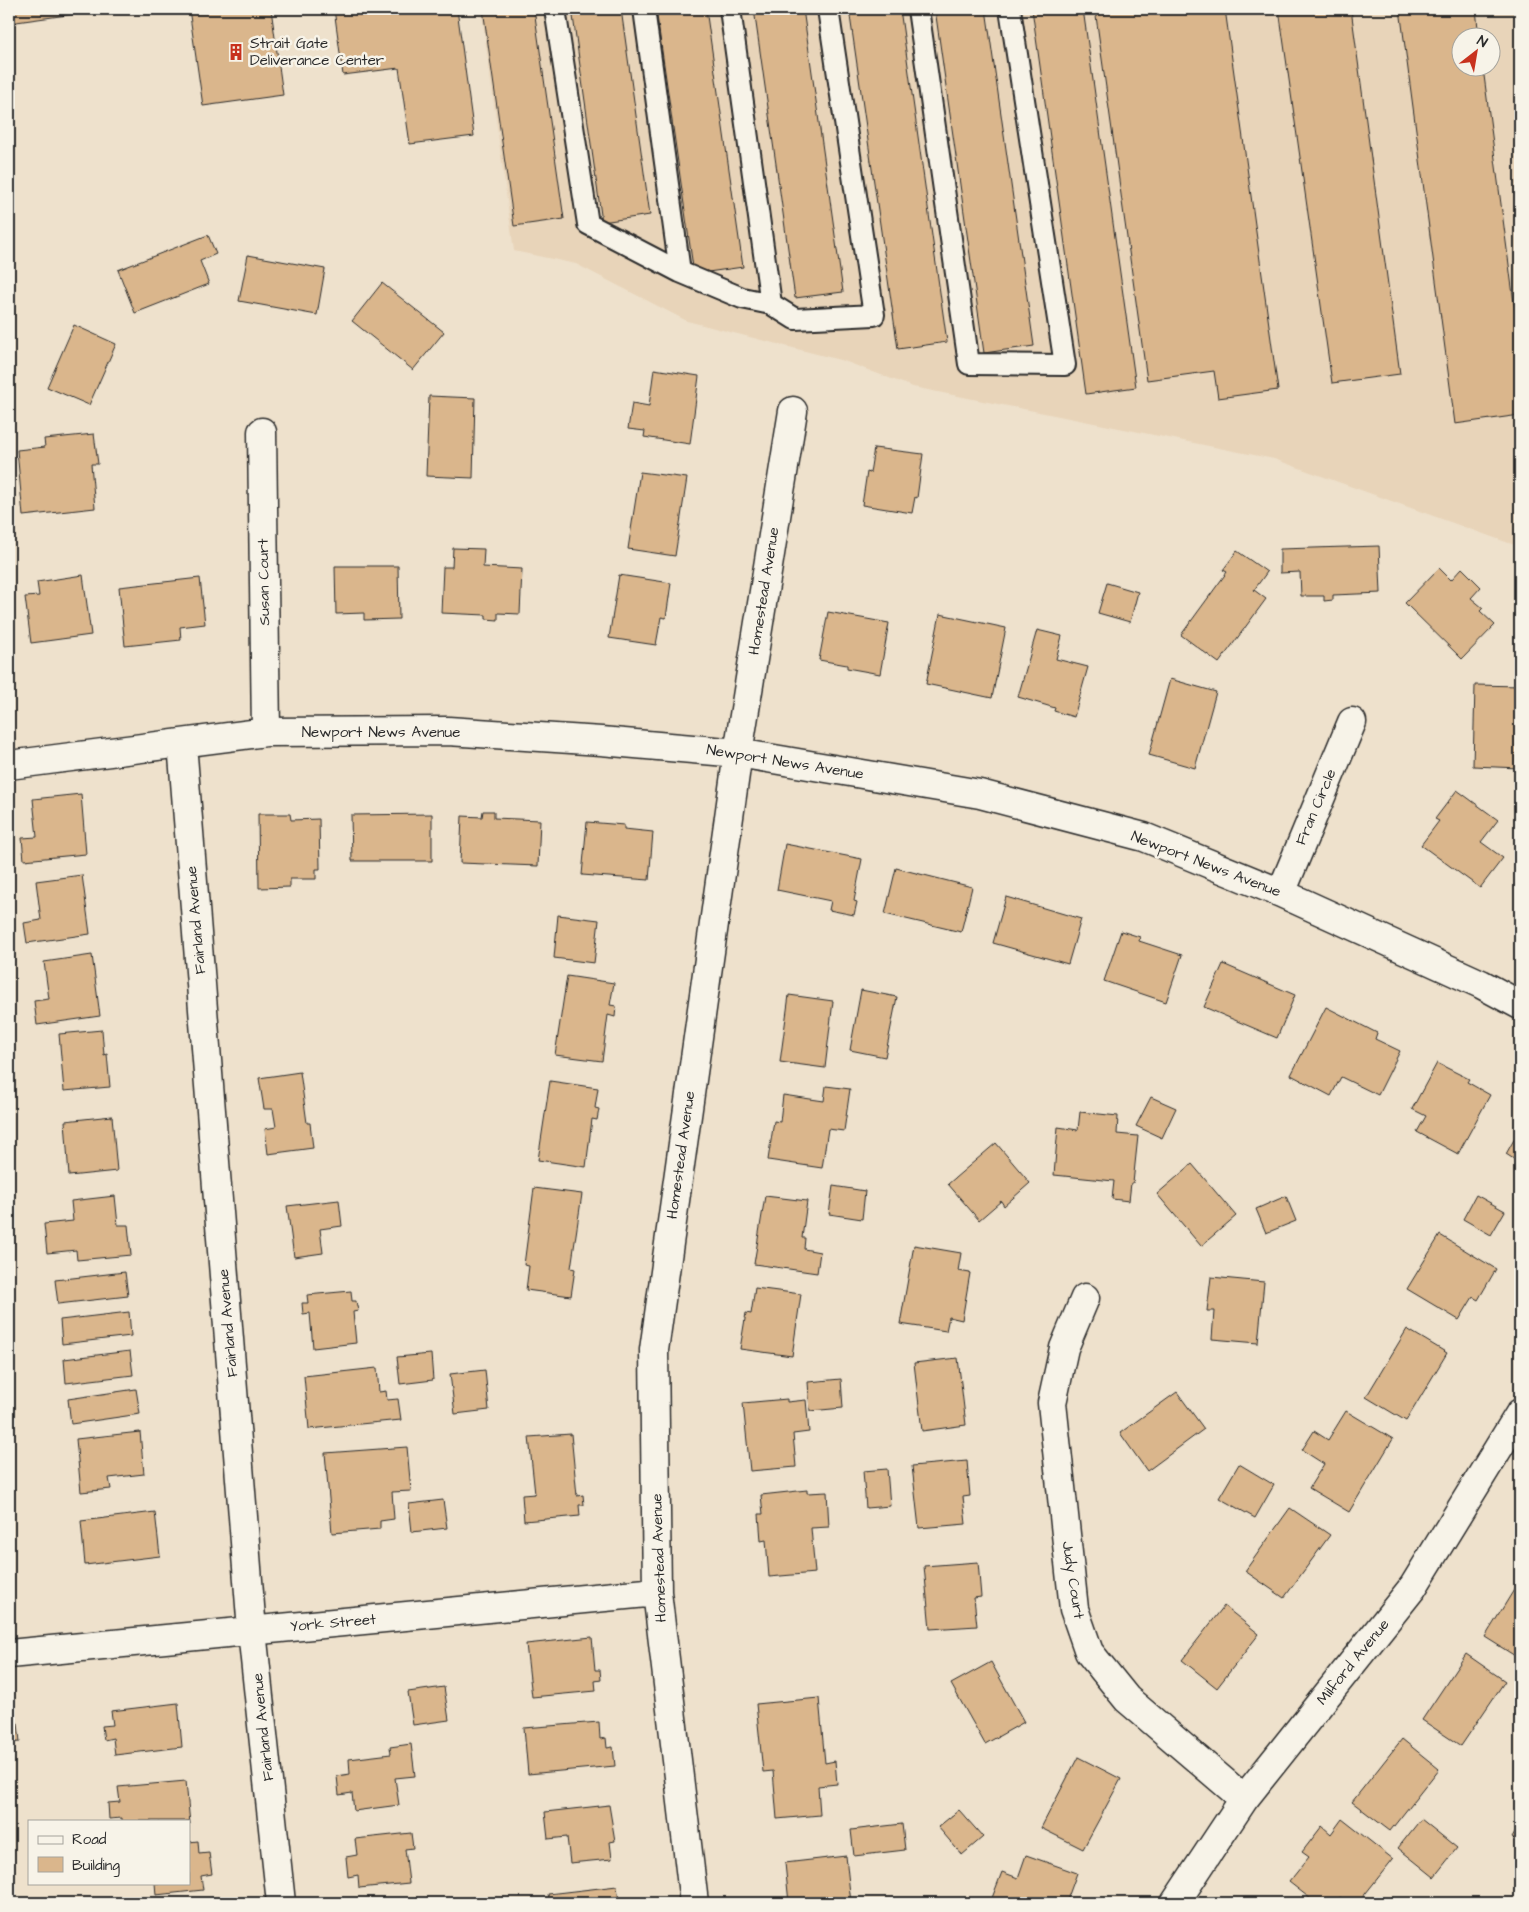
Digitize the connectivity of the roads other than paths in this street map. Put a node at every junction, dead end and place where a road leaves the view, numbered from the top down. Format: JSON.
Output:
{"nodes":[{"id":1,"x":555,"y":9,"type":"edge"},
{"id":2,"x":644,"y":9,"type":"edge"},
{"id":3,"x":730,"y":9,"type":"edge"},
{"id":4,"x":828,"y":9,"type":"edge"},
{"id":5,"x":918,"y":9,"type":"edge"},
{"id":6,"x":1010,"y":9,"type":"edge"},
{"id":7,"x":680,"y":272,"type":"junction"},
{"id":8,"x":771,"y":304,"type":"junction"},
{"id":9,"x":793,"y":411,"type":"dead end"},
{"id":10,"x":262,"y":432,"type":"dead end"},
{"id":11,"x":1352,"y":722,"type":"dead end"},
{"id":12,"x":266,"y":732,"type":"junction"},
{"id":13,"x":182,"y":743,"type":"junction"},
{"id":14,"x":738,"y":753,"type":"junction"},
{"id":15,"x":9,"y":764,"type":"edge"},
{"id":16,"x":1281,"y":892,"type":"junction"},
{"id":17,"x":1520,"y":1005,"type":"edge"},
{"id":18,"x":1085,"y":1298,"type":"dead end"},
{"id":19,"x":1520,"y":1413,"type":"edge"},
{"id":20,"x":657,"y":1592,"type":"junction"},
{"id":21,"x":252,"y":1631,"type":"junction"},
{"id":22,"x":9,"y":1654,"type":"edge"},
{"id":23,"x":1244,"y":1799,"type":"junction"},
{"id":24,"x":282,"y":1903,"type":"edge"},
{"id":25,"x":694,"y":1903,"type":"edge"},
{"id":26,"x":1176,"y":1903,"type":"edge"}],
"edges":[{"from":1,"to":7,"type":"lane"},
{"from":2,"to":7,"type":"lane"},
{"from":3,"to":8,"type":"lane"},
{"from":4,"to":8,"type":"lane"},
{"from":5,"to":6,"type":"lane"},
{"from":7,"to":8,"type":"lane"},
{"from":9,"to":14,"type":"street","name":"Homestead Avenue"},
{"from":10,"to":12,"type":"street","name":"Susan Court"},
{"from":11,"to":16,"type":"street","name":"Fran Circle"},
{"from":12,"to":13,"type":"street","name":"Newport News Avenue"},
{"from":12,"to":14,"type":"street","name":"Newport News Avenue"},
{"from":13,"to":15,"type":"street","name":"Newport News Avenue"},
{"from":13,"to":21,"type":"street","name":"Fairland Avenue"},
{"from":14,"to":16,"type":"street","name":"Newport News Avenue"},
{"from":14,"to":20,"type":"street","name":"Homestead Avenue"},
{"from":16,"to":17,"type":"street","name":"Newport News Avenue"},
{"from":18,"to":23,"type":"street","name":"Judy Court"},
{"from":19,"to":23,"type":"street","name":"Milford Avenue"},
{"from":20,"to":21,"type":"street","name":"York Street"},
{"from":20,"to":25,"type":"street","name":"Homestead Avenue"},
{"from":21,"to":22,"type":"street","name":"York Street"},
{"from":21,"to":24,"type":"street","name":"Fairland Avenue"},
{"from":23,"to":26,"type":"street","name":"Milford Avenue"}]}
